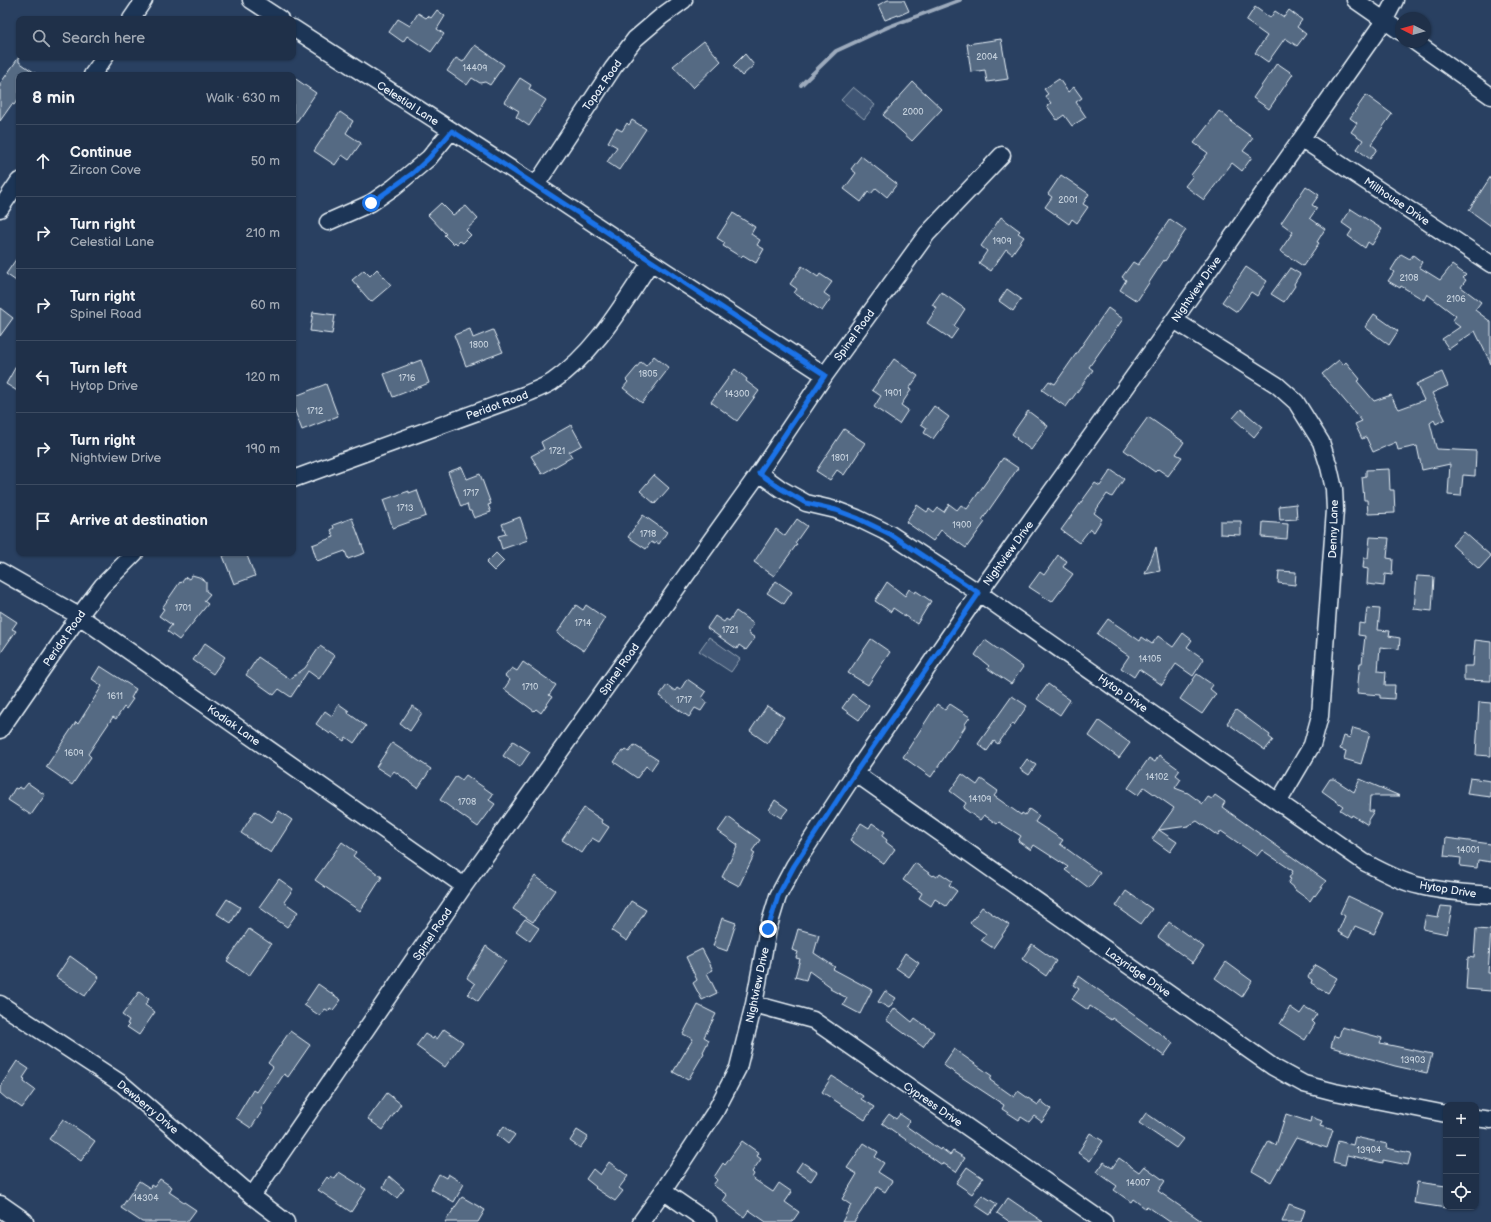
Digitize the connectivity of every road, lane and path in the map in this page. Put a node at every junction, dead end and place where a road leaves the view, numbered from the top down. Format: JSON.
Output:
{"nodes":[{"id":1,"x":144,"y":0,"type":"edge"},
{"id":2,"x":250,"y":0,"type":"edge"},
{"id":3,"x":684,"y":0,"type":"edge"},
{"id":4,"x":1355,"y":0,"type":"edge"},
{"id":5,"x":1395,"y":0,"type":"edge"},
{"id":6,"x":133,"y":16,"type":"edge"},
{"id":7,"x":275,"y":16,"type":"edge"},
{"id":8,"x":1384,"y":21,"type":"junction"},
{"id":9,"x":1395,"y":28,"type":"edge"},
{"id":10,"x":296,"y":30,"type":"edge"},
{"id":11,"x":1423,"y":48,"type":"edge"},
{"id":12,"x":103,"y":60,"type":"edge"},
{"id":13,"x":94,"y":72,"type":"edge"},
{"id":14,"x":1491,"y":96,"type":"edge"},
{"id":15,"x":452,"y":131,"type":"junction"},
{"id":16,"x":1302,"y":139,"type":"junction"},
{"id":17,"x":1002,"y":155,"type":"dead end"},
{"id":18,"x":16,"y":185,"type":"edge"},
{"id":19,"x":536,"y":185,"type":"junction"},
{"id":20,"x":0,"y":209,"type":"edge"},
{"id":21,"x":328,"y":222,"type":"dead end"},
{"id":22,"x":651,"y":262,"type":"junction"},
{"id":23,"x":1491,"y":264,"type":"edge"},
{"id":24,"x":1174,"y":320,"type":"junction"},
{"id":25,"x":825,"y":375,"type":"junction"},
{"id":26,"x":759,"y":473,"type":"junction"},
{"id":27,"x":296,"y":478,"type":"edge"},
{"id":28,"x":132,"y":556,"type":"edge"},
{"id":29,"x":0,"y":571,"type":"edge"},
{"id":30,"x":979,"y":593,"type":"junction"},
{"id":31,"x":79,"y":616,"type":"junction"},
{"id":32,"x":0,"y":730,"type":"edge"},
{"id":33,"x":855,"y":773,"type":"junction"},
{"id":34,"x":1279,"y":801,"type":"junction"},
{"id":35,"x":464,"y":886,"type":"junction"},
{"id":36,"x":1491,"y":896,"type":"edge"},
{"id":37,"x":0,"y":1004,"type":"edge"},
{"id":38,"x":754,"y":1004,"type":"junction"},
{"id":39,"x":1443,"y":1113,"type":"edge"},
{"id":40,"x":1479,"y":1118,"type":"edge"},
{"id":41,"x":1491,"y":1120,"type":"edge"},
{"id":42,"x":663,"y":1191,"type":"junction"},
{"id":43,"x":252,"y":1196,"type":"junction"},
{"id":44,"x":0,"y":1206,"type":"edge"},
{"id":45,"x":23,"y":1222,"type":"edge"},
{"id":46,"x":286,"y":1222,"type":"edge"},
{"id":47,"x":641,"y":1222,"type":"edge"},
{"id":48,"x":708,"y":1222,"type":"edge"},
{"id":49,"x":1104,"y":1222,"type":"edge"}],
"edges":[{"from":1,"to":6,"type":"street"},
{"from":2,"to":7,"type":"street"},
{"from":3,"to":19,"type":"street","name":"Topaz Road"},
{"from":4,"to":8,"type":"street"},
{"from":5,"to":8,"type":"street","name":"Nightview Drive"},
{"from":8,"to":9,"type":"street"},
{"from":8,"to":16,"type":"street","name":"Nightview Drive"},
{"from":10,"to":15,"type":"street","name":"Celestial Lane"},
{"from":11,"to":14,"type":"street"},
{"from":12,"to":13,"type":"street"},
{"from":15,"to":19,"type":"street","name":"Celestial Lane"},
{"from":15,"to":21,"type":"street"},
{"from":16,"to":23,"type":"street","name":"Millhouse Drive"},
{"from":16,"to":24,"type":"street","name":"Nightview Drive"},
{"from":17,"to":25,"type":"street","name":"Spinel Road"},
{"from":18,"to":20,"type":"street"},
{"from":19,"to":22,"type":"street","name":"Celestial Lane"},
{"from":22,"to":25,"type":"street","name":"Celestial Lane"},
{"from":22,"to":27,"type":"street","name":"Peridot Road"},
{"from":24,"to":30,"type":"street","name":"Nightview Drive"},
{"from":24,"to":34,"type":"street","name":"Denny Lane"},
{"from":25,"to":26,"type":"street","name":"Spinel Road"},
{"from":26,"to":30,"type":"street","name":"Hytop Drive"},
{"from":26,"to":35,"type":"street","name":"Spinel Road"},
{"from":28,"to":31,"type":"street","name":"Peridot Road"},
{"from":29,"to":31,"type":"street","name":"Kodiak Lane"},
{"from":30,"to":33,"type":"street","name":"Nightview Drive"},
{"from":30,"to":34,"type":"street","name":"Hytop Drive"},
{"from":31,"to":32,"type":"street","name":"Peridot Road"},
{"from":31,"to":35,"type":"street","name":"Kodiak Lane"},
{"from":33,"to":38,"type":"street","name":"Nightview Drive"},
{"from":33,"to":39,"type":"street","name":"Lazyridge Drive"},
{"from":34,"to":36,"type":"street","name":"Hytop Drive"},
{"from":35,"to":43,"type":"street","name":"Spinel Road"},
{"from":37,"to":43,"type":"street","name":"Dewberry Drive"},
{"from":38,"to":42,"type":"street","name":"Nightview Drive"},
{"from":38,"to":49,"type":"street","name":"Cypress Drive"},
{"from":40,"to":41,"type":"street"},
{"from":42,"to":47,"type":"street","name":"Nightview Drive"},
{"from":42,"to":48,"type":"street"},
{"from":43,"to":46,"type":"street","name":"Dewberry Drive"},
{"from":44,"to":45,"type":"main road"}]}
